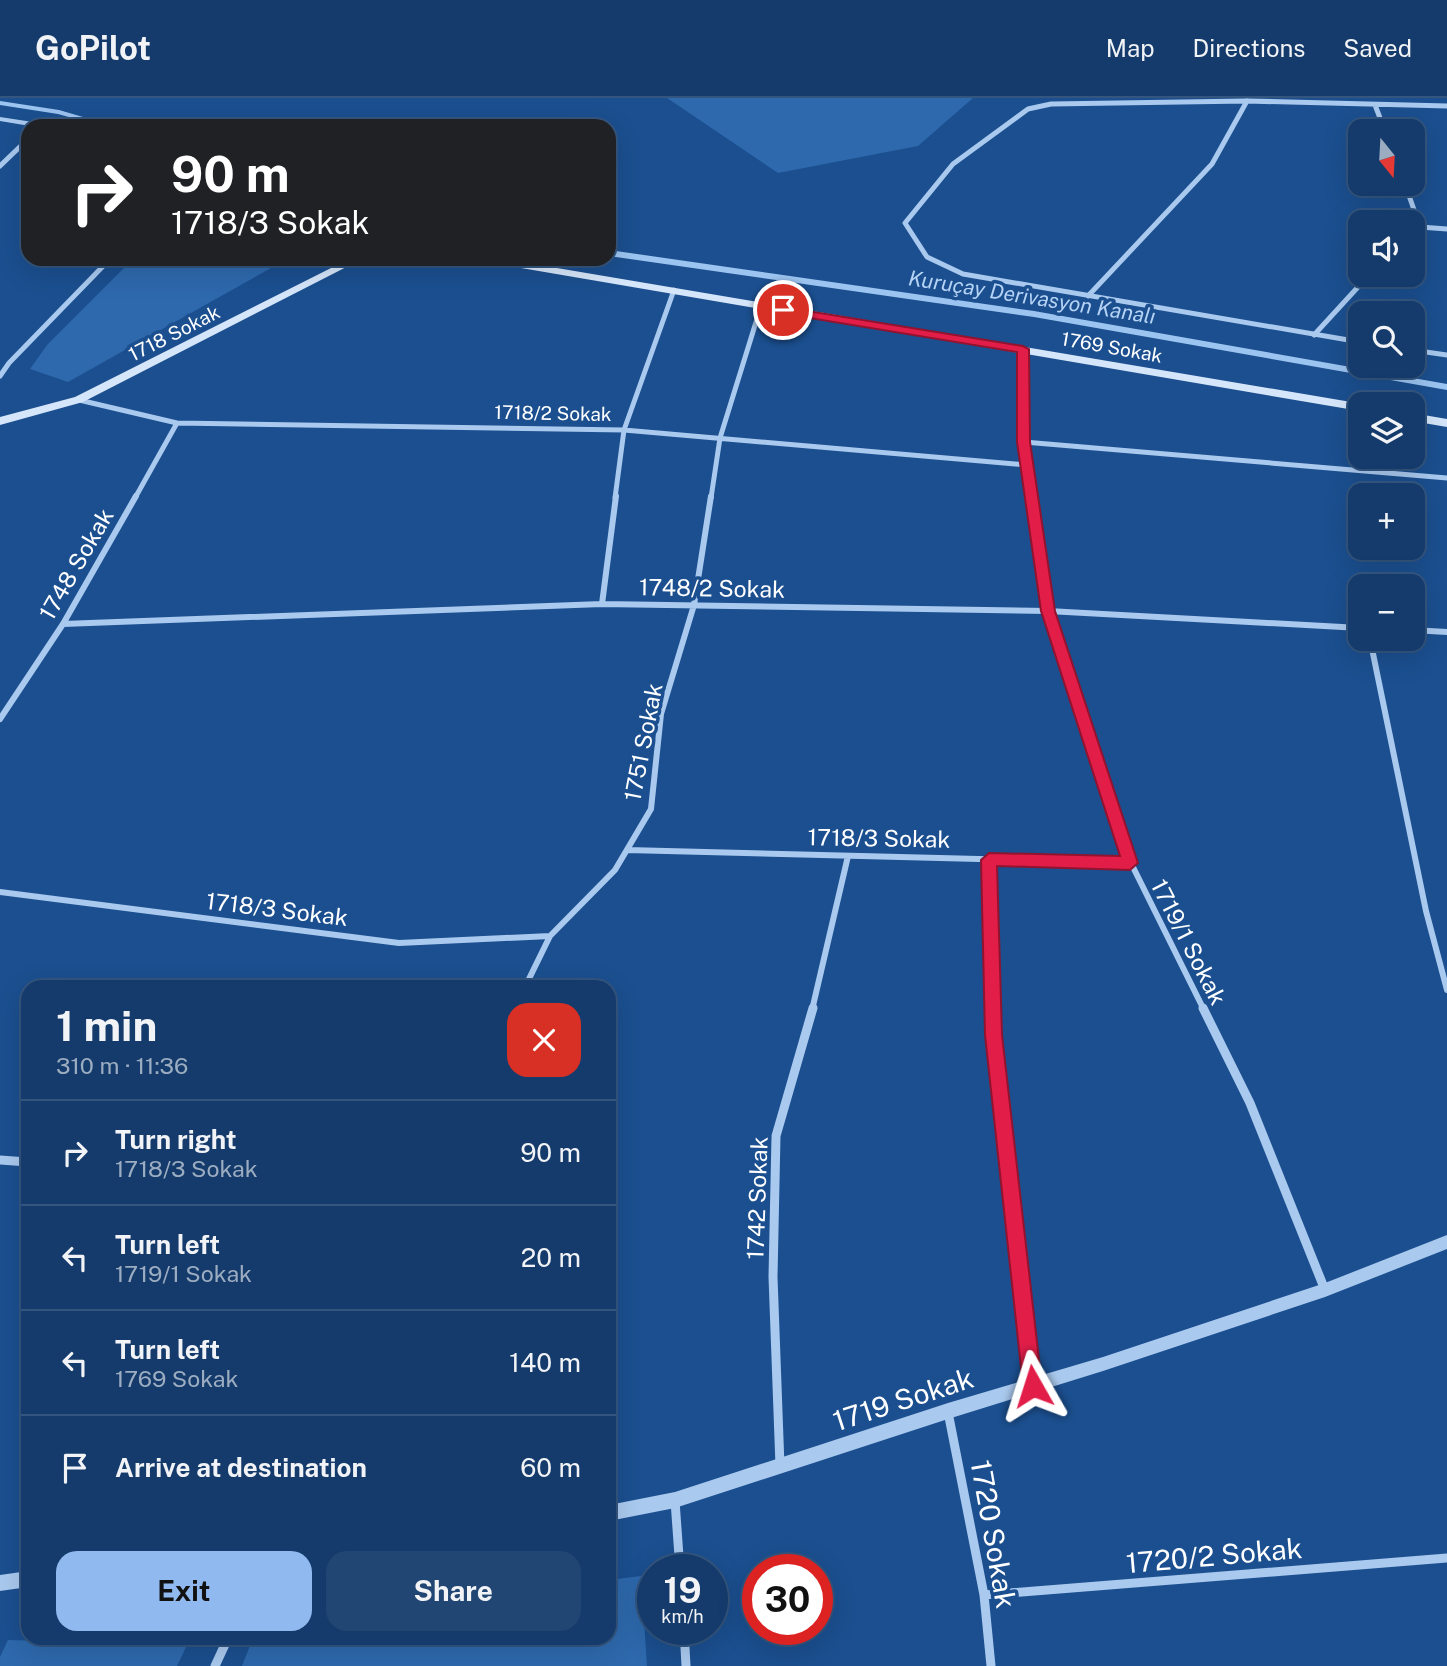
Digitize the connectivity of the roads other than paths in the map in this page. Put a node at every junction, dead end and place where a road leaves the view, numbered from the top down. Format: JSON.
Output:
{"nodes":[{"id":1,"x":1247,"y":101,"type":"junction"},
{"id":2,"x":1375,"y":105,"type":"junction"},
{"id":3,"x":1447,"y":106,"type":"edge"},
{"id":4,"x":0,"y":118,"type":"edge"},
{"id":5,"x":1380,"y":119,"type":"edge"},
{"id":6,"x":21,"y":122,"type":"edge"},
{"id":7,"x":21,"y":146,"type":"edge"},
{"id":8,"x":0,"y":166,"type":"edge"},
{"id":9,"x":1425,"y":228,"type":"edge"},
{"id":10,"x":1447,"y":229,"type":"edge"},
{"id":11,"x":103,"y":266,"type":"edge"},
{"id":12,"x":343,"y":266,"type":"edge"},
{"id":13,"x":528,"y":266,"type":"edge"},
{"id":14,"x":1358,"y":287,"type":"edge"},
{"id":15,"x":674,"y":290,"type":"junction"},
{"id":16,"x":1088,"y":296,"type":"junction"},
{"id":17,"x":761,"y":306,"type":"junction"},
{"id":18,"x":1314,"y":335,"type":"junction"},
{"id":19,"x":1348,"y":340,"type":"edge"},
{"id":20,"x":1023,"y":349,"type":"junction"},
{"id":21,"x":1425,"y":352,"type":"edge"},
{"id":22,"x":1447,"y":355,"type":"edge"},
{"id":23,"x":0,"y":376,"type":"edge"},
{"id":24,"x":79,"y":400,"type":"junction"},
{"id":25,"x":1348,"y":406,"type":"edge"},
{"id":26,"x":1425,"y":419,"type":"edge"},
{"id":27,"x":0,"y":421,"type":"edge"},
{"id":28,"x":1447,"y":423,"type":"edge"},
{"id":29,"x":177,"y":424,"type":"junction"},
{"id":30,"x":624,"y":430,"type":"junction"},
{"id":31,"x":720,"y":438,"type":"junction"},
{"id":32,"x":1024,"y":442,"type":"junction"},
{"id":33,"x":1027,"y":465,"type":"junction"},
{"id":34,"x":1447,"y":478,"type":"edge"},
{"id":35,"x":602,"y":604,"type":"junction"},
{"id":36,"x":695,"y":605,"type":"junction"},
{"id":37,"x":1048,"y":611,"type":"junction"},
{"id":38,"x":63,"y":624,"type":"junction"},
{"id":39,"x":1348,"y":627,"type":"edge"},
{"id":40,"x":1425,"y":631,"type":"edge"},
{"id":41,"x":1447,"y":632,"type":"edge"},
{"id":42,"x":1372,"y":651,"type":"edge"},
{"id":43,"x":0,"y":719,"type":"edge"},
{"id":44,"x":627,"y":850,"type":"junction"},
{"id":45,"x":848,"y":856,"type":"junction"},
{"id":46,"x":989,"y":860,"type":"junction"},
{"id":47,"x":1130,"y":863,"type":"junction"},
{"id":48,"x":0,"y":892,"type":"edge"},
{"id":49,"x":550,"y":936,"type":"junction"},
{"id":50,"x":528,"y":980,"type":"edge"},
{"id":51,"x":1447,"y":990,"type":"edge"},
{"id":52,"x":0,"y":1160,"type":"edge"},
{"id":53,"x":21,"y":1162,"type":"edge"},
{"id":54,"x":1447,"y":1242,"type":"edge"},
{"id":55,"x":1325,"y":1290,"type":"junction"},
{"id":56,"x":1033,"y":1386,"type":"junction"},
{"id":57,"x":948,"y":1411,"type":"junction"},
{"id":58,"x":780,"y":1466,"type":"junction"},
{"id":59,"x":675,"y":1500,"type":"junction"},
{"id":60,"x":616,"y":1512,"type":"edge"},
{"id":61,"x":679,"y":1554,"type":"edge"},
{"id":62,"x":1447,"y":1558,"type":"edge"},
{"id":63,"x":21,"y":1580,"type":"edge"},
{"id":64,"x":0,"y":1583,"type":"edge"},
{"id":65,"x":984,"y":1595,"type":"junction"},
{"id":66,"x":225,"y":1645,"type":"edge"},
{"id":67,"x":685,"y":1645,"type":"edge"},
{"id":68,"x":215,"y":1666,"type":"edge"},
{"id":69,"x":686,"y":1666,"type":"edge"},
{"id":70,"x":991,"y":1666,"type":"edge"}],
"edges":[{"from":1,"to":2,"type":"street"},
{"from":1,"to":16,"type":"street"},
{"from":1,"to":16,"type":"street"},
{"from":2,"to":3,"type":"street"},
{"from":2,"to":5,"type":"street"},
{"from":4,"to":6,"type":"street"},
{"from":7,"to":8,"type":"street"},
{"from":9,"to":10,"type":"street"},
{"from":11,"to":23,"type":"street"},
{"from":12,"to":24,"type":"main road","name":"1718 Sokak"},
{"from":13,"to":15,"type":"main road","name":"1769 Sokak"},
{"from":14,"to":18,"type":"street"},
{"from":15,"to":17,"type":"main road","name":"1769 Sokak"},
{"from":15,"to":30,"type":"street"},
{"from":16,"to":18,"type":"street"},
{"from":17,"to":20,"type":"main road","name":"1769 Sokak"},
{"from":17,"to":31,"type":"street","name":"1751 Sokak"},
{"from":18,"to":19,"type":"street"},
{"from":20,"to":25,"type":"main road","name":"1769 Sokak"},
{"from":20,"to":32,"type":"street","name":"1719/1 Sokak"},
{"from":21,"to":22,"type":"street"},
{"from":24,"to":27,"type":"main road","name":"1718 Sokak"},
{"from":24,"to":29,"type":"street","name":"1718/2 Sokak"},
{"from":26,"to":28,"type":"main road"},
{"from":29,"to":30,"type":"street","name":"1718/2 Sokak"},
{"from":29,"to":38,"type":"street","name":"1748 Sokak"},
{"from":30,"to":31,"type":"street","name":"1718/2 Sokak"},
{"from":30,"to":35,"type":"street"},
{"from":31,"to":33,"type":"street","name":"1718/2 Sokak"},
{"from":31,"to":36,"type":"street","name":"1751 Sokak"},
{"from":32,"to":33,"type":"street","name":"1719/1 Sokak"},
{"from":32,"to":34,"type":"street"},
{"from":33,"to":37,"type":"street","name":"1719/1 Sokak"},
{"from":35,"to":36,"type":"street","name":"1748/2 Sokak"},
{"from":35,"to":38,"type":"street","name":"1748/2 Sokak"},
{"from":36,"to":37,"type":"street","name":"1748/2 Sokak"},
{"from":36,"to":44,"type":"street","name":"1751 Sokak"},
{"from":37,"to":39,"type":"street","name":"1748/2 Sokak"},
{"from":37,"to":47,"type":"street","name":"1719/1 Sokak"},
{"from":38,"to":43,"type":"street","name":"1748 Sokak"},
{"from":40,"to":41,"type":"street"},
{"from":42,"to":51,"type":"street"},
{"from":44,"to":45,"type":"street","name":"1718/3 Sokak"},
{"from":44,"to":49,"type":"street","name":"1751 Sokak"},
{"from":45,"to":46,"type":"street","name":"1718/3 Sokak"},
{"from":45,"to":58,"type":"street","name":"1742 Sokak"},
{"from":46,"to":47,"type":"street","name":"1718/3 Sokak"},
{"from":46,"to":56,"type":"street"},
{"from":47,"to":55,"type":"street","name":"1719/1 Sokak"},
{"from":48,"to":49,"type":"street","name":"1718/3 Sokak"},
{"from":49,"to":50,"type":"street","name":"1751 Sokak"},
{"from":52,"to":53,"type":"street"},
{"from":54,"to":55,"type":"street","name":"1719 Sokak"},
{"from":55,"to":56,"type":"street","name":"1719 Sokak"},
{"from":56,"to":57,"type":"street","name":"1719 Sokak"},
{"from":57,"to":58,"type":"street","name":"1719 Sokak"},
{"from":57,"to":65,"type":"street","name":"1720 Sokak"},
{"from":58,"to":59,"type":"street","name":"1719 Sokak"},
{"from":59,"to":60,"type":"street","name":"1719 Sokak"},
{"from":59,"to":61,"type":"street"},
{"from":62,"to":65,"type":"street","name":"1720/2 Sokak"},
{"from":63,"to":64,"type":"street"},
{"from":65,"to":70,"type":"street","name":"1720 Sokak"},
{"from":66,"to":68,"type":"street"},
{"from":67,"to":69,"type":"street"}]}
